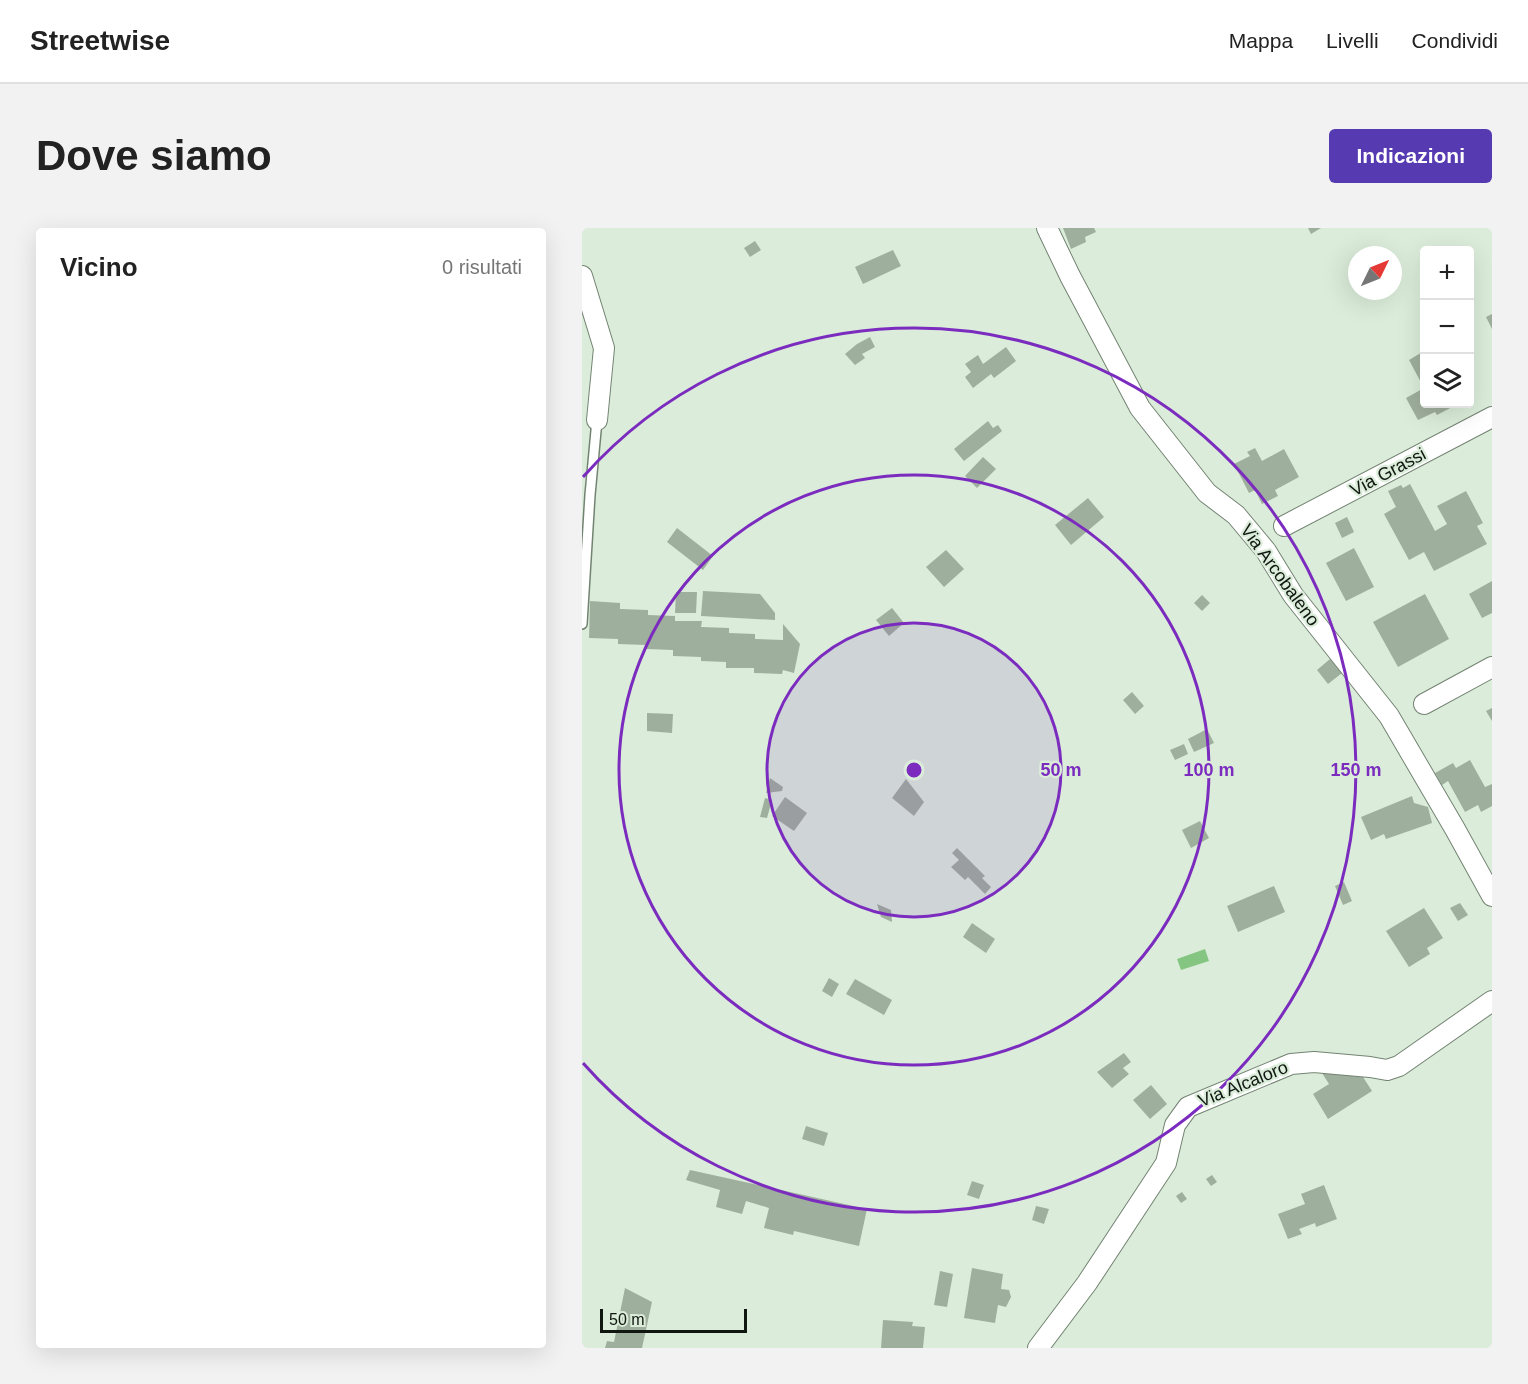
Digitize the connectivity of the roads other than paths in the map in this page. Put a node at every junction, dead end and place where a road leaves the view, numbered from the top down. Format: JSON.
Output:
{"nodes":[{"id":1,"x":1047,"y":228,"type":"edge"},
{"id":2,"x":582,"y":276,"type":"edge"},
{"id":3,"x":1492,"y":417,"type":"edge"},
{"id":4,"x":597,"y":420,"type":"joint"},
{"id":5,"x":1284,"y":526,"type":"dead end"},
{"id":6,"x":582,"y":624,"type":"edge"},
{"id":7,"x":1492,"y":667,"type":"edge"},
{"id":8,"x":1424,"y":704,"type":"dead end"},
{"id":9,"x":1492,"y":896,"type":"edge"},
{"id":10,"x":1492,"y":1001,"type":"edge"},
{"id":11,"x":1038,"y":1348,"type":"edge"}],
"edges":[{"from":1,"to":9,"type":"street","name":"Via Arcobaleno"},
{"from":2,"to":4,"type":"street"},
{"from":3,"to":5,"type":"street","name":"Via Grassi"},
{"from":4,"to":6,"type":"lane"},
{"from":7,"to":8,"type":"street"},
{"from":10,"to":11,"type":"street","name":"Via Alcaloro"}]}
